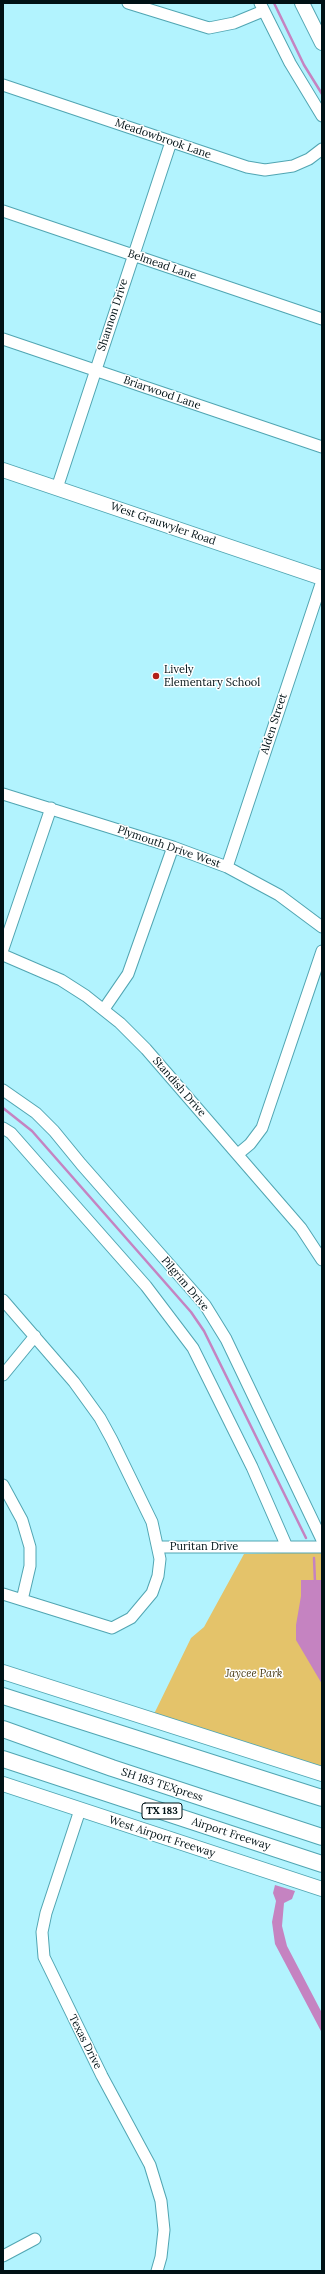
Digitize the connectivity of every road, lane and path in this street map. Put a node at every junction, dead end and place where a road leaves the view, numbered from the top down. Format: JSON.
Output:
{"nodes":[{"id":1,"x":128,"y":3,"type":"edge"},
{"id":2,"x":302,"y":3,"type":"edge"},
{"id":3,"x":262,"y":7,"type":"edge"},
{"id":4,"x":322,"y":43,"type":"edge"},
{"id":5,"x":3,"y":85,"type":"edge"},
{"id":6,"x":322,"y":116,"type":"edge"},
{"id":7,"x":171,"y":142,"type":"junction"},
{"id":8,"x":322,"y":150,"type":"edge"},
{"id":9,"x":3,"y":211,"type":"edge"},
{"id":10,"x":133,"y":256,"type":"junction"},
{"id":11,"x":322,"y":320,"type":"edge"},
{"id":12,"x":3,"y":339,"type":"edge"},
{"id":13,"x":95,"y":370,"type":"junction"},
{"id":14,"x":322,"y":448,"type":"edge"},
{"id":15,"x":3,"y":470,"type":"edge"},
{"id":16,"x":57,"y":488,"type":"junction"},
{"id":17,"x":322,"y":580,"type":"edge"},
{"id":18,"x":3,"y":794,"type":"edge"},
{"id":19,"x":50,"y":808,"type":"junction"},
{"id":20,"x":173,"y":847,"type":"junction"},
{"id":21,"x":227,"y":867,"type":"junction"},
{"id":22,"x":322,"y":927,"type":"edge"},
{"id":23,"x":3,"y":949,"type":"edge"},
{"id":24,"x":322,"y":951,"type":"edge"},
{"id":25,"x":3,"y":955,"type":"edge"},
{"id":26,"x":104,"y":1009,"type":"junction"},
{"id":27,"x":3,"y":1090,"type":"edge"},
{"id":28,"x":3,"y":1128,"type":"edge"},
{"id":29,"x":238,"y":1154,"type":"junction"},
{"id":30,"x":321,"y":1253,"type":"edge"},
{"id":31,"x":3,"y":1300,"type":"edge"},
{"id":32,"x":35,"y":1336,"type":"junction"},
{"id":33,"x":3,"y":1375,"type":"edge"},
{"id":34,"x":3,"y":1485,"type":"edge"},
{"id":35,"x":322,"y":1540,"type":"edge"},
{"id":36,"x":287,"y":1547,"type":"junction"},
{"id":37,"x":322,"y":1547,"type":"edge"},
{"id":38,"x":158,"y":1548,"type":"junction"},
{"id":39,"x":3,"y":1594,"type":"edge"},
{"id":40,"x":22,"y":1600,"type":"junction"},
{"id":41,"x":3,"y":1672,"type":"edge"},
{"id":42,"x":3,"y":1696,"type":"edge"},
{"id":43,"x":3,"y":1721,"type":"edge"},
{"id":44,"x":3,"y":1729,"type":"edge"},
{"id":45,"x":3,"y":1759,"type":"edge"},
{"id":46,"x":322,"y":1774,"type":"edge"},
{"id":47,"x":3,"y":1784,"type":"edge"},
{"id":48,"x":322,"y":1798,"type":"edge"},
{"id":49,"x":80,"y":1810,"type":"junction"},
{"id":50,"x":322,"y":1826,"type":"edge"},
{"id":51,"x":322,"y":1837,"type":"edge"},
{"id":52,"x":322,"y":1864,"type":"edge"},
{"id":53,"x":322,"y":1889,"type":"edge"},
{"id":54,"x":35,"y":2239,"type":"dead end"},
{"id":55,"x":3,"y":2256,"type":"edge"},
{"id":56,"x":157,"y":2271,"type":"edge"}],
"edges":[{"from":1,"to":3,"type":"street"},
{"from":2,"to":4,"type":"main road"},
{"from":3,"to":6,"type":"street"},
{"from":5,"to":7,"type":"street","name":"Meadowbrook Lane"},
{"from":7,"to":8,"type":"street","name":"Meadowbrook Lane"},
{"from":7,"to":10,"type":"street","name":"Shannon Drive"},
{"from":9,"to":10,"type":"street","name":"Belmead Lane"},
{"from":10,"to":11,"type":"street","name":"Belmead Lane"},
{"from":10,"to":13,"type":"street","name":"Shannon Drive"},
{"from":12,"to":13,"type":"street","name":"Briarwood Lane"},
{"from":13,"to":14,"type":"street","name":"Briarwood Lane"},
{"from":13,"to":16,"type":"street","name":"Shannon Drive"},
{"from":15,"to":16,"type":"main road","name":"West Grauwyler Road"},
{"from":16,"to":17,"type":"main road","name":"West Grauwyler Road"},
{"from":17,"to":21,"type":"street","name":"Alden Street"},
{"from":18,"to":19,"type":"street","name":"Plymouth Drive West"},
{"from":19,"to":20,"type":"street","name":"Plymouth Drive West"},
{"from":19,"to":23,"type":"street"},
{"from":20,"to":21,"type":"street","name":"Plymouth Drive West"},
{"from":20,"to":26,"type":"street"},
{"from":21,"to":22,"type":"street","name":"Plymouth Drive West"},
{"from":24,"to":29,"type":"street"},
{"from":25,"to":26,"type":"street","name":"Standish Drive"},
{"from":26,"to":29,"type":"street","name":"Standish Drive"},
{"from":27,"to":35,"type":"street","name":"Pilgrim Drive"},
{"from":28,"to":36,"type":"street"},
{"from":29,"to":30,"type":"street","name":"Standish Drive"},
{"from":31,"to":32,"type":"street"},
{"from":32,"to":33,"type":"street"},
{"from":32,"to":38,"type":"street"},
{"from":34,"to":40,"type":"street"},
{"from":36,"to":37,"type":"street","name":"Puritan Drive"},
{"from":36,"to":38,"type":"street","name":"Puritan Drive"},
{"from":38,"to":40,"type":"street","name":"Puritan Drive"},
{"from":39,"to":40,"type":"street","name":"Puritan Drive"},
{"from":41,"to":46,"type":"main road"},
{"from":42,"to":48,"type":"highway"},
{"from":43,"to":50,"type":"highway","name":"SH 183 TEXpress"},
{"from":44,"to":51,"type":"highway","name":"SH 183 TEXpress"},
{"from":45,"to":52,"type":"highway","name":"Airport Freeway","number":"TX 183"},
{"from":47,"to":49,"type":"main road","name":"West Airport Freeway"},
{"from":49,"to":53,"type":"main road","name":"West Airport Freeway"},
{"from":49,"to":56,"type":"street","name":"Texas Drive"},
{"from":54,"to":55,"type":"street"}]}
